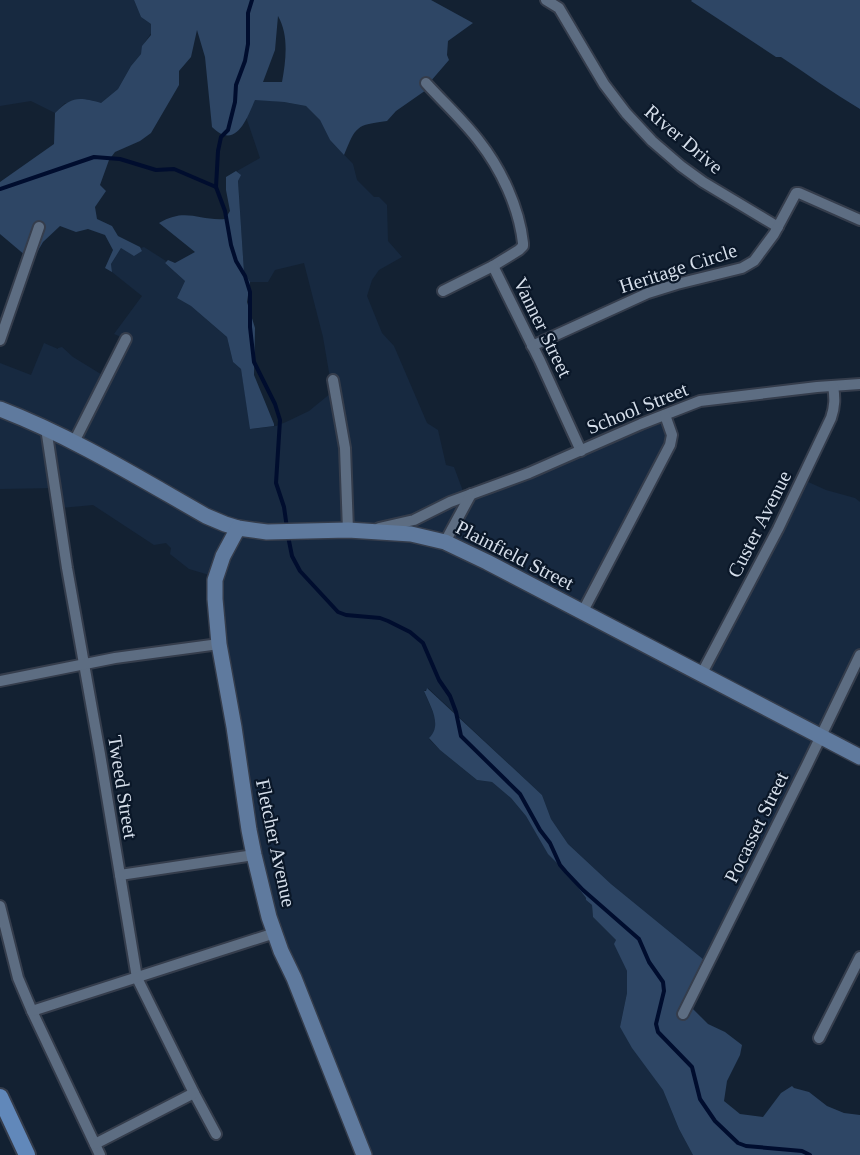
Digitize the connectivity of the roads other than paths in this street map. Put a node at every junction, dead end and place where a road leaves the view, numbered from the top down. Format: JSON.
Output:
{"nodes":[{"id":1,"x":546,"y":0,"type":"edge"},
{"id":2,"x":426,"y":83,"type":"dead end"},
{"id":3,"x":860,"y":220,"type":"edge"},
{"id":4,"x":39,"y":227,"type":"dead end"},
{"id":5,"x":778,"y":227,"type":"junction"},
{"id":6,"x":493,"y":266,"type":"junction"},
{"id":7,"x":443,"y":291,"type":"dead end"},
{"id":8,"x":126,"y":339,"type":"dead end"},
{"id":9,"x":0,"y":340,"type":"edge"},
{"id":10,"x":532,"y":346,"type":"junction"},
{"id":11,"x":333,"y":380,"type":"dead end"},
{"id":12,"x":860,"y":384,"type":"edge"},
{"id":13,"x":833,"y":386,"type":"junction"},
{"id":14,"x":0,"y":409,"type":"edge"},
{"id":15,"x":665,"y":415,"type":"junction"},
{"id":16,"x":46,"y":428,"type":"junction"},
{"id":17,"x":75,"y":442,"type":"junction"},
{"id":18,"x":581,"y":451,"type":"junction"},
{"id":19,"x":471,"y":494,"type":"junction"},
{"id":20,"x":238,"y":528,"type":"junction"},
{"id":21,"x":348,"y":530,"type":"junction"},
{"id":22,"x":369,"y":530,"type":"junction"},
{"id":23,"x":445,"y":542,"type":"junction"},
{"id":24,"x":582,"y":613,"type":"junction"},
{"id":25,"x":219,"y":644,"type":"junction"},
{"id":26,"x":860,"y":655,"type":"edge"},
{"id":27,"x":84,"y":664,"type":"junction"},
{"id":28,"x":701,"y":675,"type":"junction"},
{"id":29,"x":0,"y":681,"type":"edge"},
{"id":30,"x":820,"y":736,"type":"junction"},
{"id":31,"x":860,"y":757,"type":"edge"},
{"id":32,"x":254,"y":855,"type":"junction"},
{"id":33,"x":120,"y":875,"type":"junction"},
{"id":34,"x":0,"y":906,"type":"edge"},
{"id":35,"x":275,"y":933,"type":"junction"},
{"id":36,"x":860,"y":957,"type":"edge"},
{"id":37,"x":137,"y":978,"type":"junction"},
{"id":38,"x":32,"y":1011,"type":"junction"},
{"id":39,"x":684,"y":1014,"type":"dead end"},
{"id":40,"x":819,"y":1038,"type":"dead end"},
{"id":41,"x":194,"y":1094,"type":"junction"},
{"id":42,"x":0,"y":1097,"type":"edge"},
{"id":43,"x":216,"y":1134,"type":"dead end"},
{"id":44,"x":95,"y":1144,"type":"junction"},
{"id":45,"x":27,"y":1155,"type":"edge"},
{"id":46,"x":100,"y":1155,"type":"edge"},
{"id":47,"x":364,"y":1155,"type":"edge"}],
"edges":[{"from":1,"to":5,"type":"street","name":"River Drive"},
{"from":2,"to":6,"type":"street","name":"Vanner Street"},
{"from":3,"to":5,"type":"street","name":"Heritage Circle"},
{"from":4,"to":9,"type":"street"},
{"from":5,"to":10,"type":"street","name":"Heritage Circle"},
{"from":6,"to":7,"type":"street"},
{"from":6,"to":10,"type":"street","name":"Vanner Street"},
{"from":8,"to":17,"type":"street"},
{"from":10,"to":18,"type":"street","name":"Vanner Street"},
{"from":11,"to":21,"type":"street"},
{"from":12,"to":13,"type":"street","name":"School Street"},
{"from":13,"to":15,"type":"street","name":"School Street"},
{"from":13,"to":28,"type":"street","name":"Custer Avenue"},
{"from":14,"to":16,"type":"main road","name":"Plainfield Street"},
{"from":15,"to":18,"type":"street","name":"School Street"},
{"from":15,"to":24,"type":"street"},
{"from":16,"to":17,"type":"main road","name":"Plainfield Street"},
{"from":16,"to":27,"type":"street","name":"Tweed Street"},
{"from":17,"to":20,"type":"main road","name":"Plainfield Street"},
{"from":18,"to":19,"type":"street","name":"School Street"},
{"from":19,"to":22,"type":"street","name":"School Street"},
{"from":19,"to":23,"type":"street"},
{"from":20,"to":21,"type":"main road","name":"Plainfield Street"},
{"from":20,"to":25,"type":"main road","name":"Fletcher Avenue"},
{"from":21,"to":22,"type":"main road","name":"Plainfield Street"},
{"from":22,"to":23,"type":"main road","name":"Plainfield Street"},
{"from":23,"to":24,"type":"main road","name":"Plainfield Street"},
{"from":24,"to":28,"type":"main road","name":"Plainfield Street"},
{"from":25,"to":27,"type":"street"},
{"from":25,"to":32,"type":"main road","name":"Fletcher Avenue"},
{"from":26,"to":30,"type":"street","name":"Pocasset Street"},
{"from":27,"to":29,"type":"street"},
{"from":27,"to":33,"type":"street","name":"Tweed Street"},
{"from":28,"to":30,"type":"main road","name":"Plainfield Street"},
{"from":30,"to":31,"type":"main road","name":"Plainfield Street"},
{"from":30,"to":39,"type":"street","name":"Pocasset Street"},
{"from":32,"to":33,"type":"street"},
{"from":32,"to":35,"type":"main road","name":"Fletcher Avenue"},
{"from":33,"to":37,"type":"street","name":"Tweed Street"},
{"from":34,"to":38,"type":"street"},
{"from":35,"to":37,"type":"street"},
{"from":35,"to":47,"type":"main road","name":"Fletcher Avenue"},
{"from":36,"to":40,"type":"street"},
{"from":37,"to":38,"type":"street"},
{"from":37,"to":41,"type":"street","name":"Tweed Street"},
{"from":38,"to":44,"type":"street"},
{"from":41,"to":43,"type":"street","name":"Tweed Street"},
{"from":41,"to":44,"type":"street"},
{"from":42,"to":45,"type":"main road"},
{"from":44,"to":46,"type":"street"}]}
